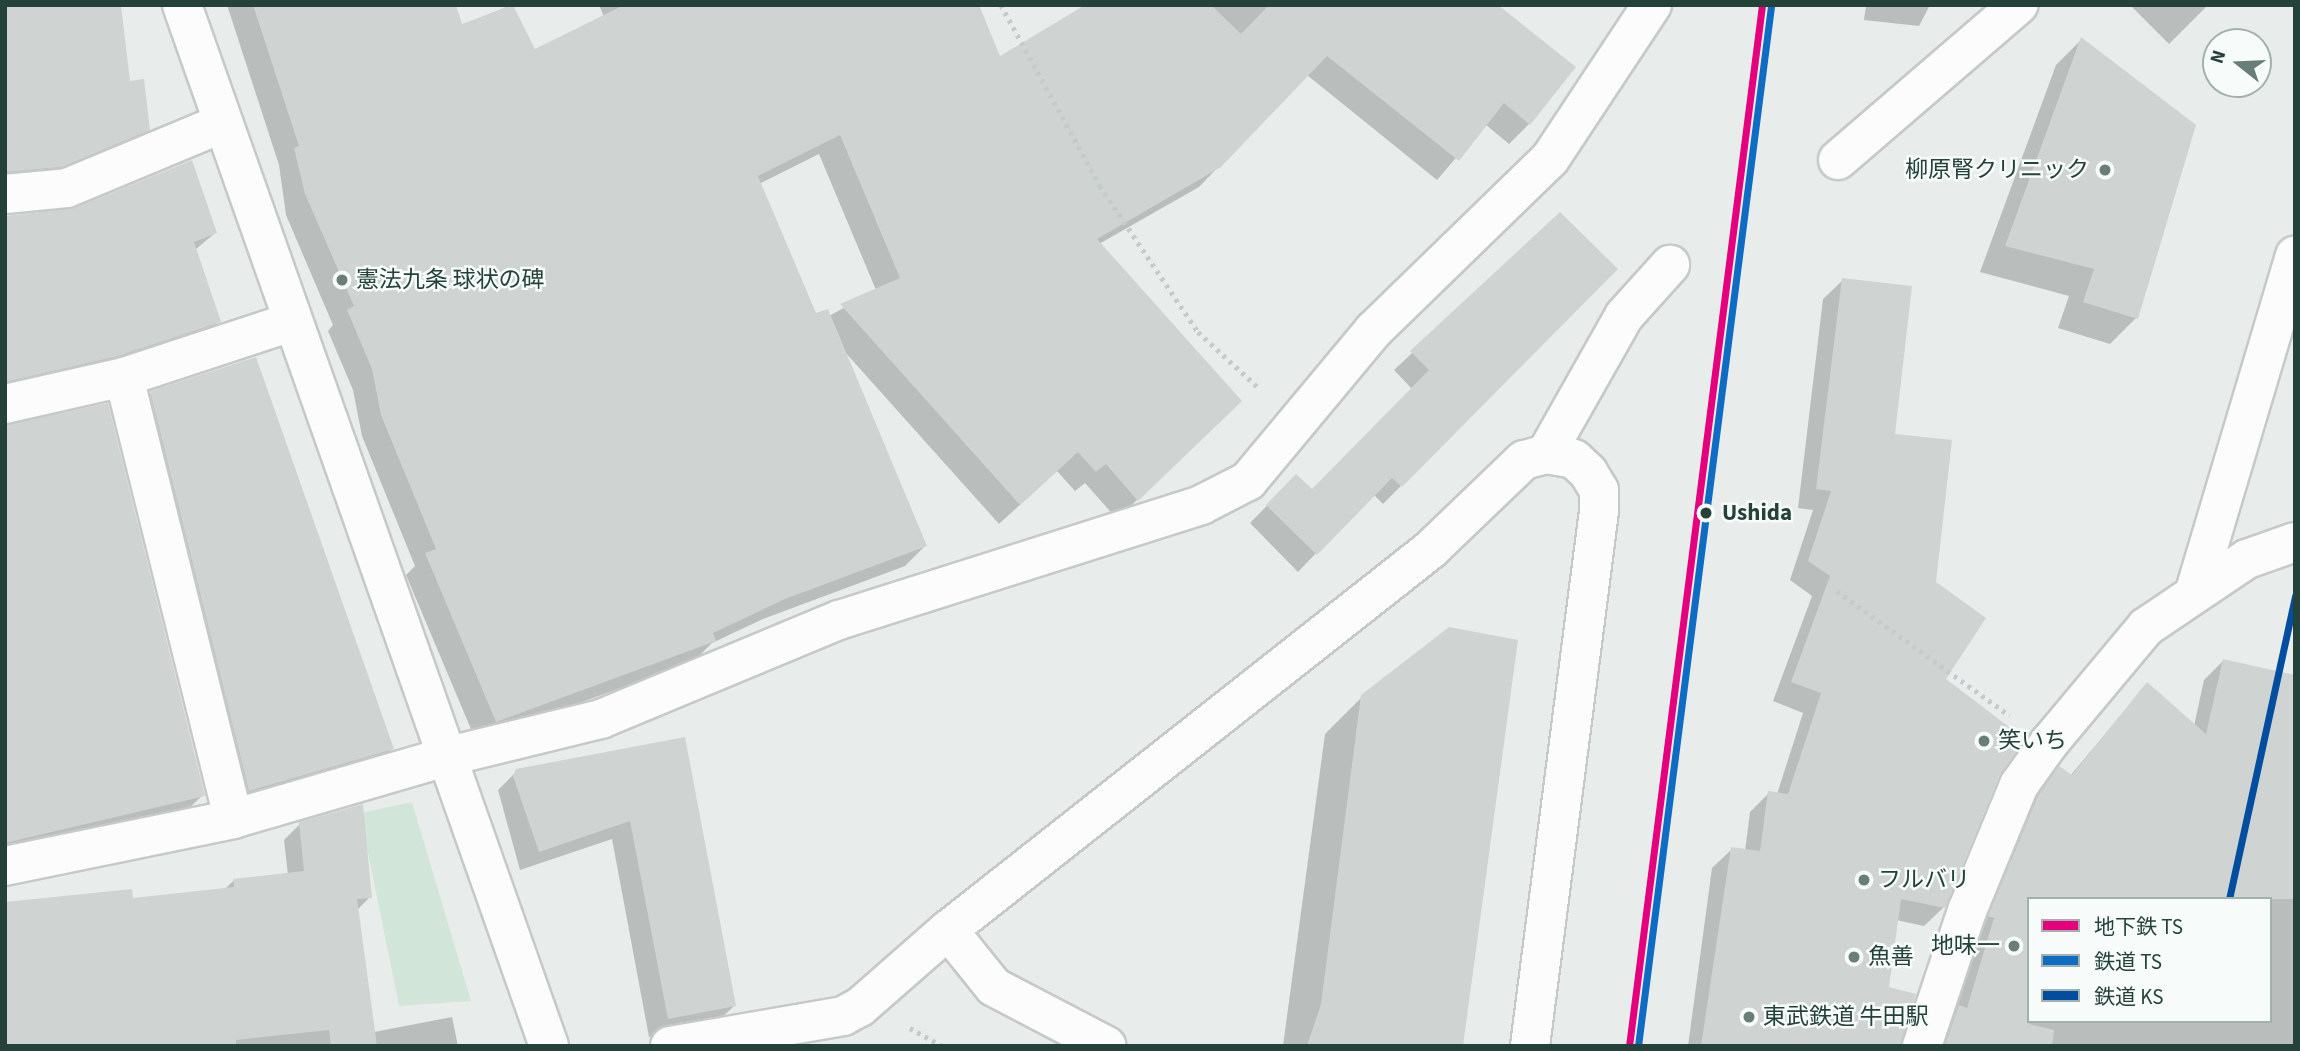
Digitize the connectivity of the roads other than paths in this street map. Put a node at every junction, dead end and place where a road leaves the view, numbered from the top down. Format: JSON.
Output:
{"nodes":[{"id":1,"x":182,"y":5,"type":"edge"},
{"id":2,"x":1652,"y":5,"type":"edge"},
{"id":3,"x":2018,"y":5,"type":"edge"},
{"id":4,"x":223,"y":122,"type":"junction"},
{"id":5,"x":1838,"y":160,"type":"dead end"},
{"id":6,"x":5,"y":194,"type":"edge"},
{"id":7,"x":2295,"y":256,"type":"edge"},
{"id":8,"x":1670,"y":265,"type":"dead end"},
{"id":9,"x":291,"y":321,"type":"junction"},
{"id":10,"x":124,"y":377,"type":"junction"},
{"id":11,"x":5,"y":404,"type":"edge"},
{"id":12,"x":1546,"y":454,"type":"junction"},
{"id":13,"x":2295,"y":542,"type":"edge"},
{"id":14,"x":2194,"y":591,"type":"junction"},
{"id":15,"x":445,"y":757,"type":"junction"},
{"id":16,"x":233,"y":819,"type":"junction"},
{"id":17,"x":5,"y":866,"type":"edge"},
{"id":18,"x":948,"y":930,"type":"junction"},
{"id":19,"x":549,"y":1046,"type":"edge"},
{"id":20,"x":670,"y":1046,"type":"edge"},
{"id":21,"x":1107,"y":1046,"type":"edge"},
{"id":22,"x":1530,"y":1046,"type":"edge"},
{"id":23,"x":1922,"y":1046,"type":"edge"}],
"edges":[{"from":1,"to":4,"type":"street"},
{"from":2,"to":15,"type":"street"},
{"from":3,"to":5,"type":"street"},
{"from":4,"to":6,"type":"street"},
{"from":4,"to":9,"type":"street"},
{"from":7,"to":14,"type":"street"},
{"from":8,"to":12,"type":"street"},
{"from":9,"to":10,"type":"street"},
{"from":9,"to":15,"type":"street"},
{"from":10,"to":11,"type":"street"},
{"from":10,"to":16,"type":"street"},
{"from":12,"to":18,"type":"street"},
{"from":12,"to":22,"type":"street"},
{"from":13,"to":14,"type":"street"},
{"from":14,"to":23,"type":"street"},
{"from":15,"to":16,"type":"street"},
{"from":15,"to":19,"type":"street"},
{"from":16,"to":17,"type":"street"},
{"from":18,"to":20,"type":"street"},
{"from":18,"to":21,"type":"street"}]}
